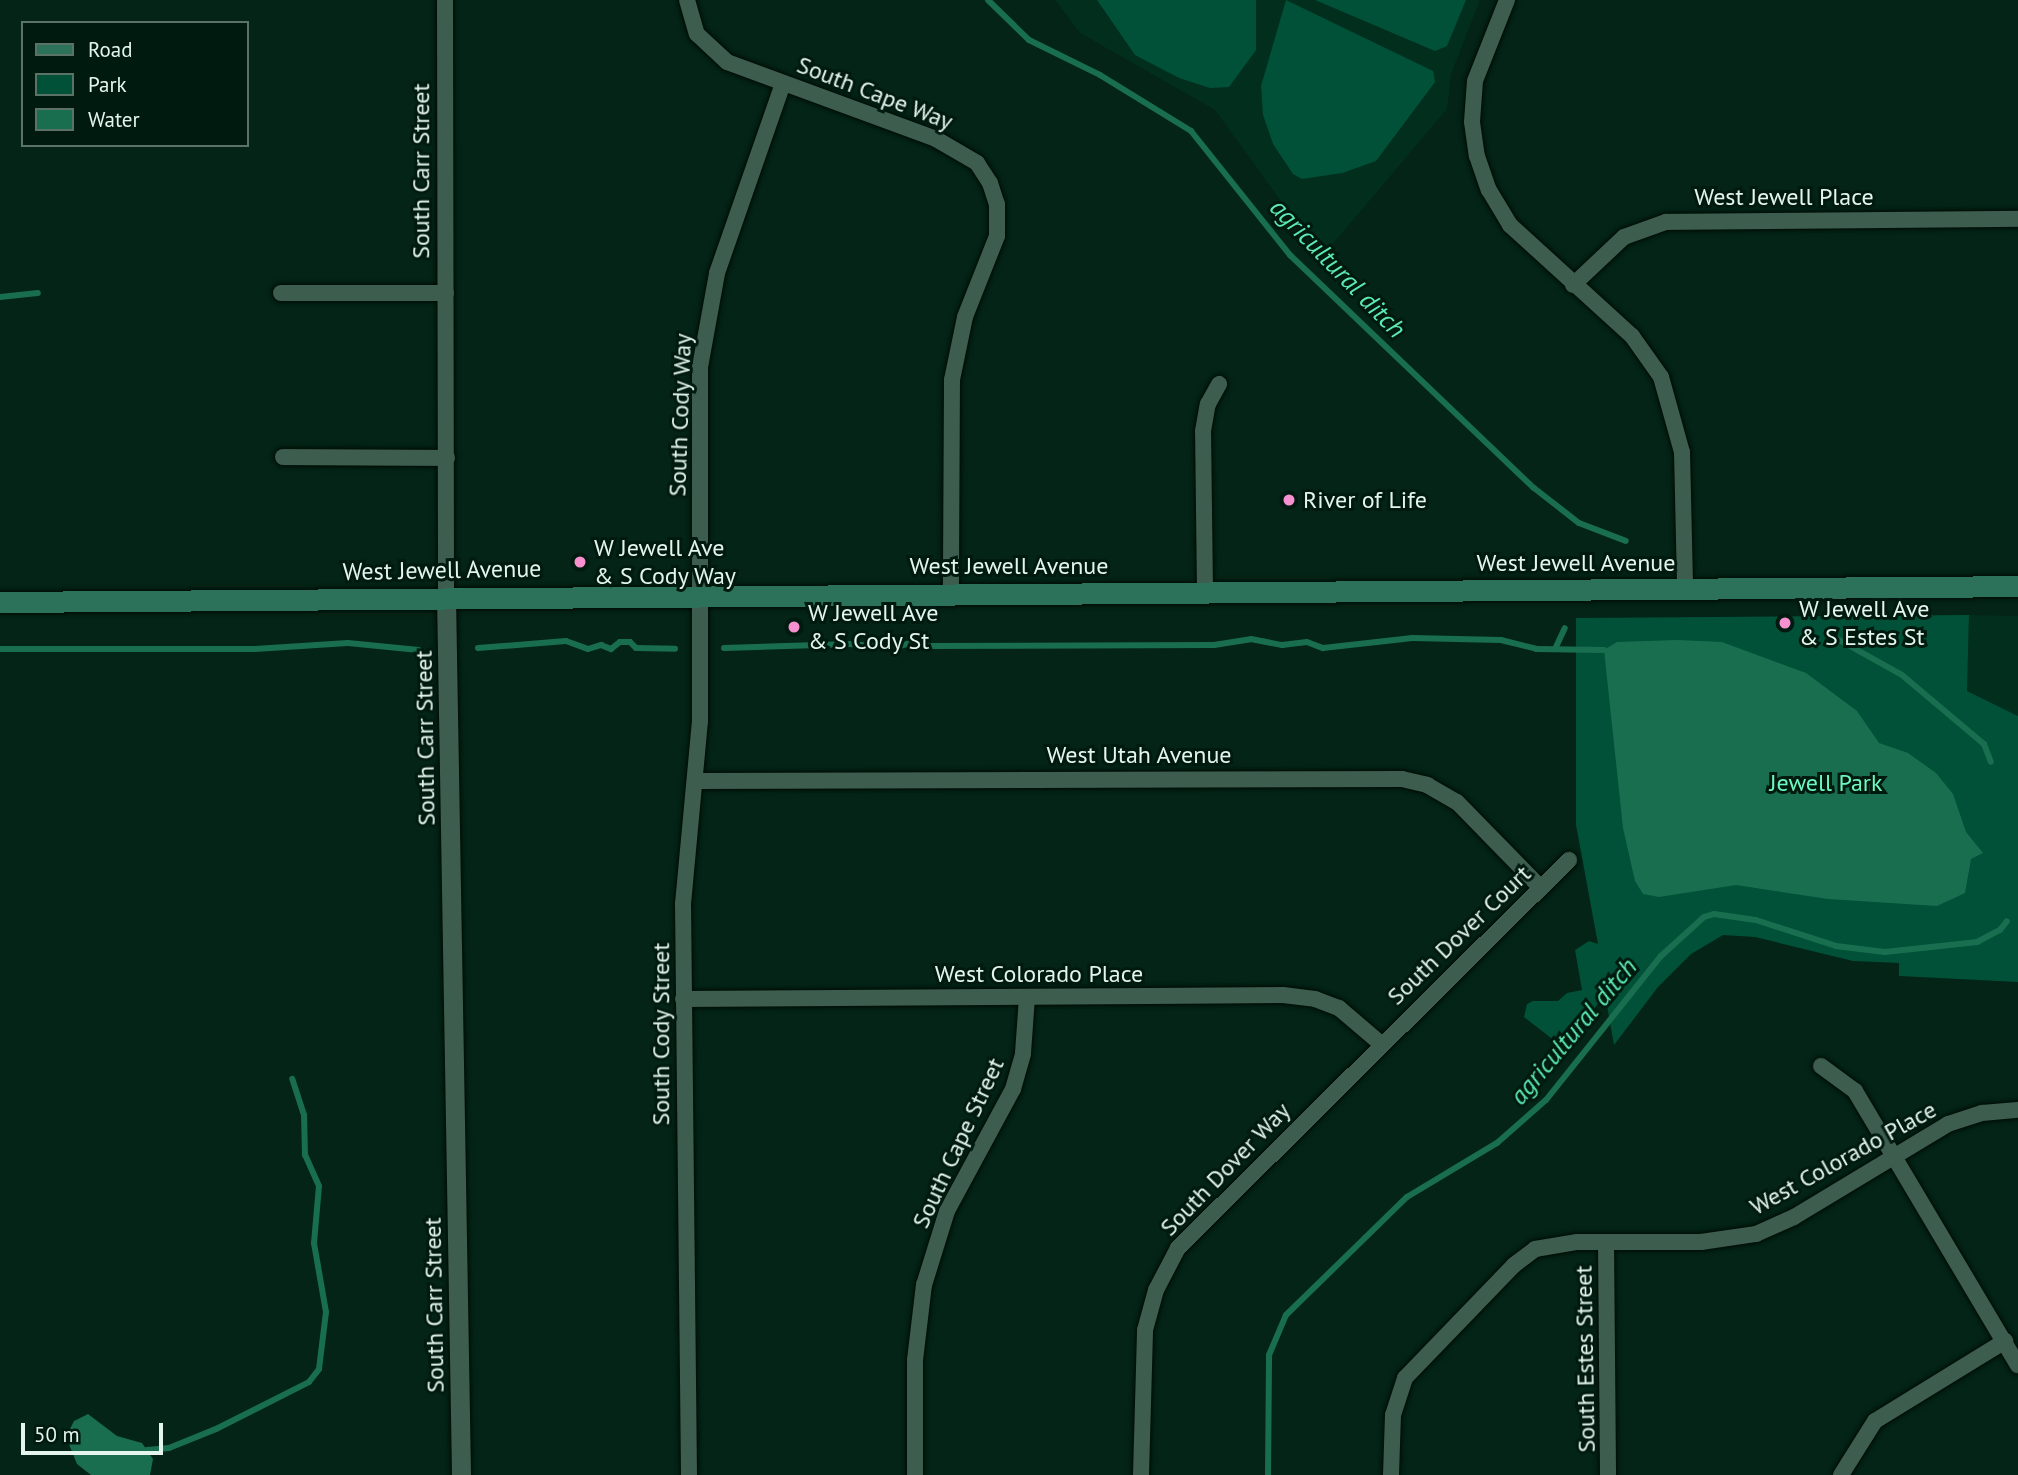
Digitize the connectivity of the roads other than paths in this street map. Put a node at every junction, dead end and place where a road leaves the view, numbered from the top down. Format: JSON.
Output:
{"nodes":[{"id":1,"x":445,"y":0,"type":"edge"},
{"id":2,"x":687,"y":0,"type":"edge"},
{"id":3,"x":1507,"y":0,"type":"edge"},
{"id":4,"x":783,"y":83,"type":"junction"},
{"id":5,"x":2018,"y":219,"type":"edge"},
{"id":6,"x":1573,"y":285,"type":"junction"},
{"id":7,"x":281,"y":293,"type":"dead end"},
{"id":8,"x":446,"y":293,"type":"junction"},
{"id":9,"x":1219,"y":384,"type":"dead end"},
{"id":10,"x":283,"y":457,"type":"dead end"},
{"id":11,"x":447,"y":458,"type":"junction"},
{"id":12,"x":2018,"y":586,"type":"edge"},
{"id":13,"x":1685,"y":589,"type":"junction"},
{"id":14,"x":1205,"y":591,"type":"junction"},
{"id":15,"x":951,"y":592,"type":"junction"},
{"id":16,"x":699,"y":594,"type":"junction"},
{"id":17,"x":446,"y":596,"type":"junction"},
{"id":18,"x":0,"y":602,"type":"edge"},
{"id":19,"x":696,"y":781,"type":"junction"},
{"id":20,"x":1569,"y":860,"type":"dead end"},
{"id":21,"x":1540,"y":887,"type":"junction"},
{"id":22,"x":1027,"y":997,"type":"junction"},
{"id":23,"x":683,"y":999,"type":"junction"},
{"id":24,"x":1380,"y":1043,"type":"junction"},
{"id":25,"x":1821,"y":1066,"type":"dead end"},
{"id":26,"x":2018,"y":1110,"type":"edge"},
{"id":27,"x":1895,"y":1153,"type":"junction"},
{"id":28,"x":1606,"y":1242,"type":"junction"},
{"id":29,"x":2005,"y":1341,"type":"junction"},
{"id":30,"x":2018,"y":1366,"type":"edge"},
{"id":31,"x":461,"y":1475,"type":"edge"},
{"id":32,"x":689,"y":1475,"type":"edge"},
{"id":33,"x":915,"y":1475,"type":"edge"},
{"id":34,"x":1141,"y":1475,"type":"edge"},
{"id":35,"x":1391,"y":1475,"type":"edge"},
{"id":36,"x":1608,"y":1475,"type":"edge"},
{"id":37,"x":1841,"y":1475,"type":"edge"}],
"edges":[{"from":1,"to":8,"type":"street","name":"South Carr Street"},
{"from":2,"to":4,"type":"street","name":"South Cape Way"},
{"from":3,"to":6,"type":"street"},
{"from":4,"to":15,"type":"street","name":"South Cape Way"},
{"from":4,"to":16,"type":"street","name":"South Cody Way"},
{"from":5,"to":6,"type":"street","name":"West Jewell Place"},
{"from":6,"to":13,"type":"street"},
{"from":7,"to":8,"type":"street"},
{"from":8,"to":11,"type":"street","name":"South Carr Street"},
{"from":9,"to":14,"type":"street"},
{"from":10,"to":11,"type":"street"},
{"from":11,"to":17,"type":"street","name":"South Carr Street"},
{"from":12,"to":13,"type":"main road","name":"West Jewell Avenue"},
{"from":13,"to":14,"type":"main road","name":"West Jewell Avenue"},
{"from":14,"to":15,"type":"main road","name":"West Jewell Avenue"},
{"from":15,"to":16,"type":"main road","name":"West Jewell Avenue"},
{"from":16,"to":17,"type":"main road","name":"West Jewell Avenue"},
{"from":16,"to":19,"type":"street","name":"South Cody Street"},
{"from":17,"to":18,"type":"main road","name":"West Jewell Avenue"},
{"from":17,"to":31,"type":"street","name":"South Carr Street"},
{"from":19,"to":21,"type":"street","name":"West Utah Avenue"},
{"from":19,"to":23,"type":"street","name":"South Cody Street"},
{"from":20,"to":21,"type":"street","name":"South Dover Court"},
{"from":21,"to":24,"type":"street","name":"South Dover Court"},
{"from":22,"to":23,"type":"street","name":"West Colorado Place"},
{"from":22,"to":24,"type":"street","name":"West Colorado Place"},
{"from":22,"to":33,"type":"street","name":"South Cape Street"},
{"from":23,"to":32,"type":"street","name":"South Cody Street"},
{"from":24,"to":34,"type":"street","name":"South Dover Way"},
{"from":25,"to":27,"type":"street"},
{"from":26,"to":27,"type":"street","name":"West Colorado Place"},
{"from":27,"to":28,"type":"street","name":"West Colorado Place"},
{"from":27,"to":29,"type":"street"},
{"from":28,"to":35,"type":"street","name":"West Colorado Place"},
{"from":28,"to":36,"type":"street","name":"South Estes Street"},
{"from":29,"to":30,"type":"street"},
{"from":29,"to":37,"type":"street"}]}
